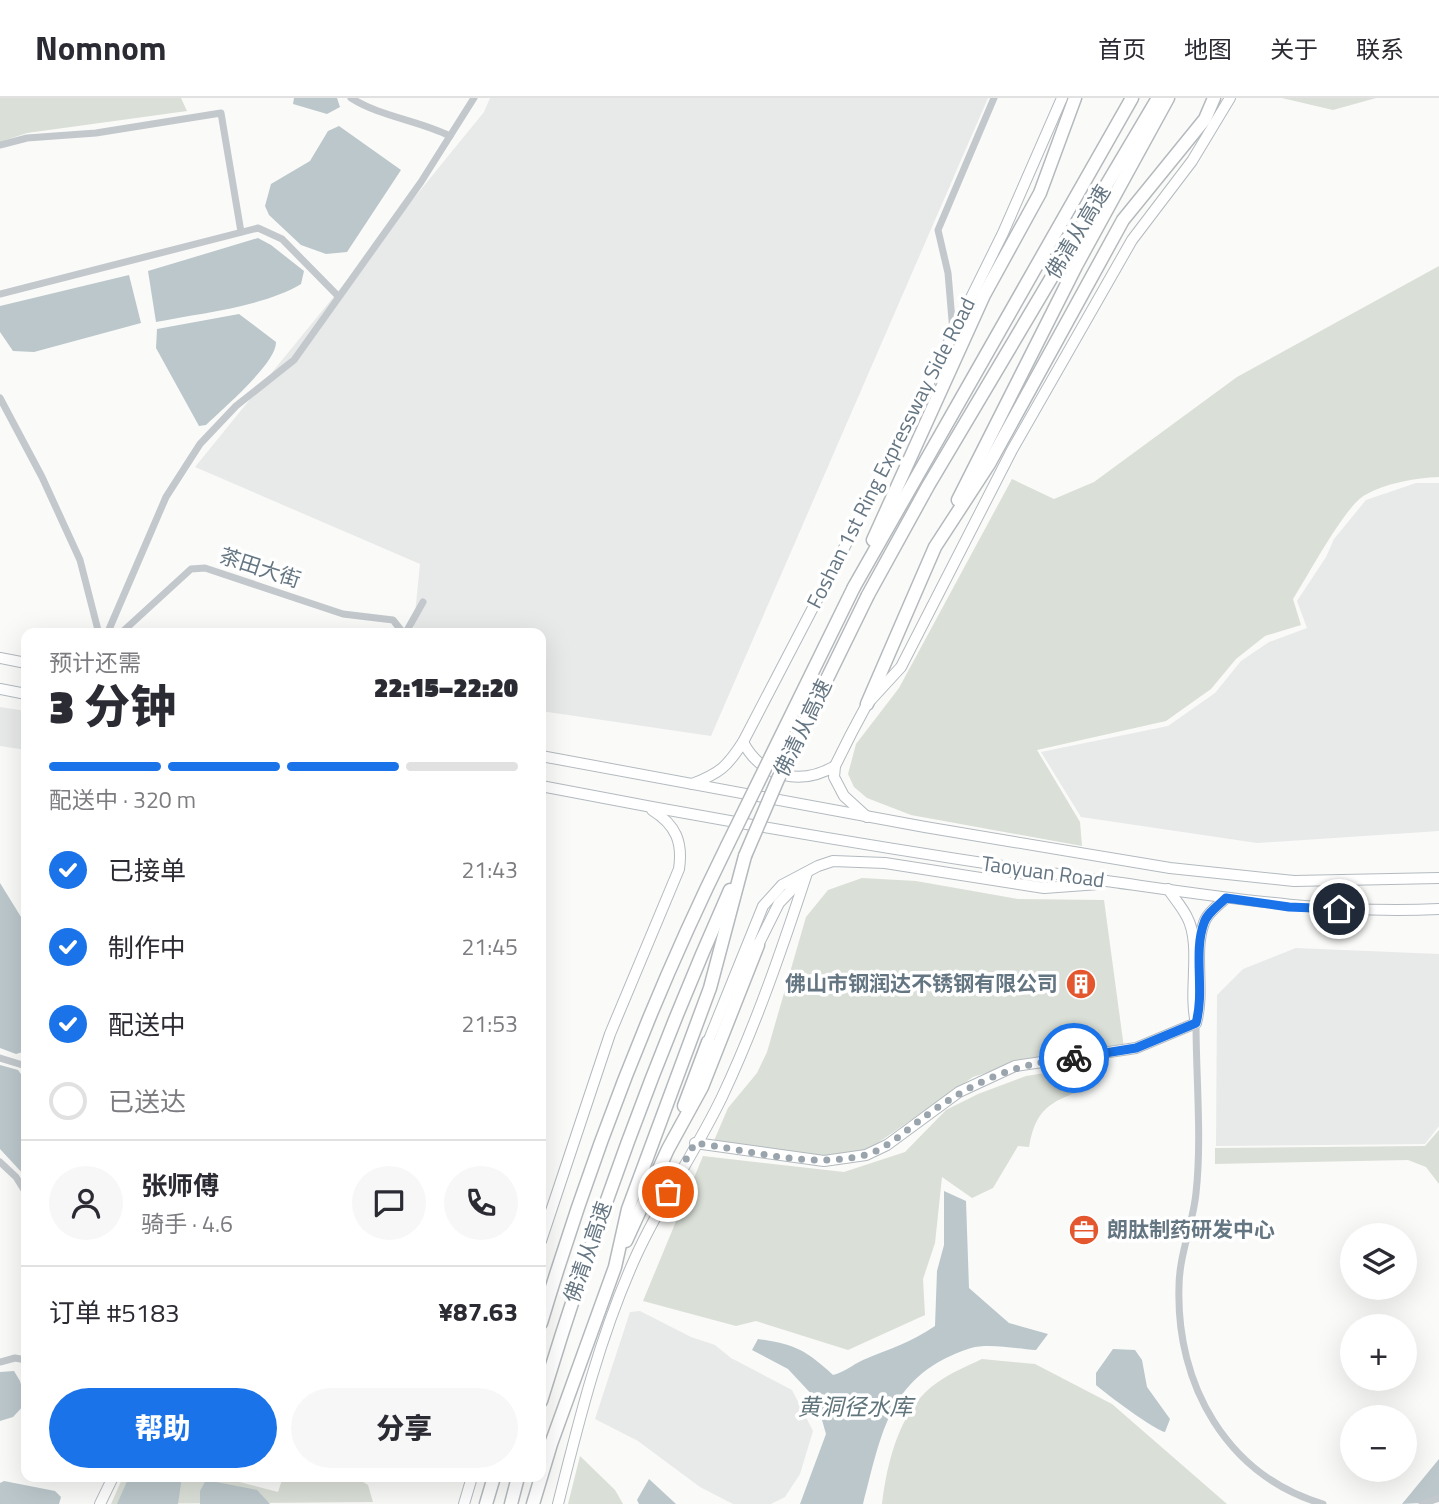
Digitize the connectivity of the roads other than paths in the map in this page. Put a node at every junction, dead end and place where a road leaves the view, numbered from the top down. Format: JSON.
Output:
{"nodes":[{"id":1,"x":351,"y":98,"type":"edge"},
{"id":2,"x":474,"y":98,"type":"edge"},
{"id":3,"x":994,"y":98,"type":"edge"},
{"id":4,"x":1062,"y":98,"type":"edge"},
{"id":5,"x":1075,"y":98,"type":"edge"},
{"id":6,"x":1132,"y":98,"type":"edge"},
{"id":7,"x":1158,"y":98,"type":"edge"},
{"id":8,"x":1168,"y":98,"type":"edge"},
{"id":9,"x":1214,"y":98,"type":"edge"},
{"id":10,"x":1230,"y":98,"type":"edge"},
{"id":11,"x":450,"y":136,"type":"junction"},
{"id":12,"x":0,"y":145,"type":"edge"},
{"id":13,"x":241,"y":232,"type":"junction"},
{"id":14,"x":0,"y":294,"type":"edge"},
{"id":15,"x":338,"y":296,"type":"junction"},
{"id":16,"x":953,"y":331,"type":"junction"},
{"id":17,"x":0,"y":398,"type":"edge"},
{"id":18,"x":935,"y":547,"type":"junction"},
{"id":19,"x":862,"y":571,"type":"junction"},
{"id":20,"x":423,"y":602,"type":"dead end"},
{"id":21,"x":97,"y":628,"type":"edge"},
{"id":22,"x":110,"y":628,"type":"edge"},
{"id":23,"x":127,"y":628,"type":"edge"},
{"id":24,"x":399,"y":628,"type":"edge"},
{"id":25,"x":408,"y":628,"type":"edge"},
{"id":26,"x":0,"y":658,"type":"edge"},
{"id":27,"x":21,"y":662,"type":"edge"},
{"id":28,"x":0,"y":689,"type":"edge"},
{"id":29,"x":21,"y":693,"type":"edge"},
{"id":30,"x":867,"y":704,"type":"junction"},
{"id":31,"x":743,"y":742,"type":"junction"},
{"id":32,"x":546,"y":757,"type":"edge"},
{"id":33,"x":835,"y":766,"type":"junction"},
{"id":34,"x":691,"y":784,"type":"junction"},
{"id":35,"x":546,"y":787,"type":"edge"},
{"id":36,"x":649,"y":807,"type":"junction"},
{"id":37,"x":868,"y":817,"type":"junction"},
{"id":38,"x":745,"y":856,"type":"junction"},
{"id":39,"x":807,"y":873,"type":"junction"},
{"id":40,"x":1439,"y":878,"type":"edge"},
{"id":41,"x":1117,"y":882,"type":"junction"},
{"id":42,"x":1168,"y":889,"type":"junction"},
{"id":43,"x":1226,"y":898,"type":"junction"},
{"id":44,"x":1439,"y":909,"type":"edge"},
{"id":45,"x":758,"y":945,"type":"joint"},
{"id":46,"x":1196,"y":1023,"type":"junction"},
{"id":47,"x":708,"y":1042,"type":"joint"},
{"id":48,"x":0,"y":1058,"type":"edge"},
{"id":49,"x":21,"y":1064,"type":"edge"},
{"id":50,"x":695,"y":1143,"type":"junction"},
{"id":51,"x":668,"y":1149,"type":"junction"},
{"id":52,"x":0,"y":1162,"type":"edge"},
{"id":53,"x":21,"y":1185,"type":"edge"},
{"id":54,"x":546,"y":1226,"type":"edge"},
{"id":55,"x":615,"y":1266,"type":"junction"},
{"id":56,"x":546,"y":1309,"type":"edge"},
{"id":57,"x":21,"y":1359,"type":"edge"},
{"id":58,"x":0,"y":1362,"type":"edge"},
{"id":59,"x":546,"y":1385,"type":"edge"},
{"id":60,"x":566,"y":1404,"type":"junction"},
{"id":61,"x":546,"y":1465,"type":"edge"},
{"id":62,"x":111,"y":1482,"type":"edge"},
{"id":63,"x":471,"y":1482,"type":"edge"},
{"id":64,"x":493,"y":1482,"type":"edge"},
{"id":65,"x":517,"y":1482,"type":"edge"},
{"id":66,"x":540,"y":1482,"type":"edge"},
{"id":67,"x":1439,"y":1499,"type":"edge"},
{"id":68,"x":100,"y":1504,"type":"edge"},
{"id":69,"x":464,"y":1504,"type":"edge"},
{"id":70,"x":486,"y":1504,"type":"edge"},
{"id":71,"x":511,"y":1504,"type":"edge"},
{"id":72,"x":533,"y":1504,"type":"edge"},
{"id":73,"x":542,"y":1504,"type":"edge"},
{"id":74,"x":558,"y":1504,"type":"edge"},
{"id":75,"x":1323,"y":1504,"type":"edge"},
{"id":76,"x":1422,"y":1504,"type":"edge"}],
"edges":[{"from":1,"to":11,"type":"street"},
{"from":2,"to":11,"type":"street"},
{"from":3,"to":16,"type":"street"},
{"from":4,"to":16,"type":"main road","name":"Foshan 1st Ring Expressway Side Road"},
{"from":5,"to":19,"type":"highway"},
{"from":6,"to":19,"type":"highway","name":"佛清从高速"},
{"from":7,"to":38,"type":"highway","name":"佛清从高速","bridge":true},
{"from":8,"to":18,"type":"highway"},
{"from":9,"to":18,"type":"highway"},
{"from":10,"to":30,"type":"main road"},
{"from":11,"to":15,"type":"street"},
{"from":12,"to":13,"type":"street"},
{"from":13,"to":14,"type":"street"},
{"from":13,"to":15,"type":"street"},
{"from":15,"to":22,"type":"street"},
{"from":16,"to":31,"type":"main road","name":"Foshan 1st Ring Expressway Side Road"},
{"from":17,"to":21,"type":"street"},
{"from":18,"to":30,"type":"highway"},
{"from":19,"to":56,"type":"highway","name":"佛清从高速","bridge":true},
{"from":20,"to":25,"type":"street"},
{"from":23,"to":24,"type":"street","name":"茶田大街"},
{"from":26,"to":27,"type":"main road"},
{"from":28,"to":29,"type":"main road"},
{"from":30,"to":33,"type":"main road"},
{"from":31,"to":33,"type":"main road"},
{"from":31,"to":34,"type":"main road","name":"Foshan 1st Ring Expressway Side Road"},
{"from":32,"to":34,"type":"main road","name":"Taoyuan Road"},
{"from":33,"to":37,"type":"main road"},
{"from":34,"to":37,"type":"main road","name":"Taoyuan Road"},
{"from":35,"to":36,"type":"main road","name":"Taoyuan Road"},
{"from":36,"to":41,"type":"main road","name":"Taoyuan Road"},
{"from":36,"to":54,"type":"main road"},
{"from":37,"to":40,"type":"main road","name":"Taoyuan Road"},
{"from":38,"to":55,"type":"highway"},
{"from":38,"to":59,"type":"highway","name":"佛清从高速"},
{"from":39,"to":41,"type":"main road"},
{"from":39,"to":45,"type":"main road"},
{"from":39,"to":47,"type":"main road"},
{"from":39,"to":50,"type":"main road"},
{"from":41,"to":42,"type":"main road","name":"Taoyuan Road"},
{"from":42,"to":43,"type":"main road","name":"Taoyuan Road"},
{"from":42,"to":46,"type":"main road"},
{"from":43,"to":44,"type":"main road","name":"Taoyuan Road"},
{"from":43,"to":46,"type":"main road"},
{"from":45,"to":51,"type":"highway"},
{"from":46,"to":50,"type":"main road"},
{"from":46,"to":75,"type":"street"},
{"from":47,"to":51,"type":"highway"},
{"from":48,"to":49,"type":"street"},
{"from":50,"to":74,"type":"main road"},
{"from":51,"to":55,"type":"highway"},
{"from":52,"to":53,"type":"street"},
{"from":55,"to":60,"type":"highway"},
{"from":57,"to":58,"type":"street"},
{"from":60,"to":61,"type":"highway"},
{"from":60,"to":73,"type":"highway"},
{"from":62,"to":68,"type":"main road"},
{"from":63,"to":69,"type":"main road"},
{"from":64,"to":70,"type":"highway"},
{"from":65,"to":71,"type":"highway"},
{"from":66,"to":72,"type":"highway"},
{"from":67,"to":76,"type":"street"}]}
